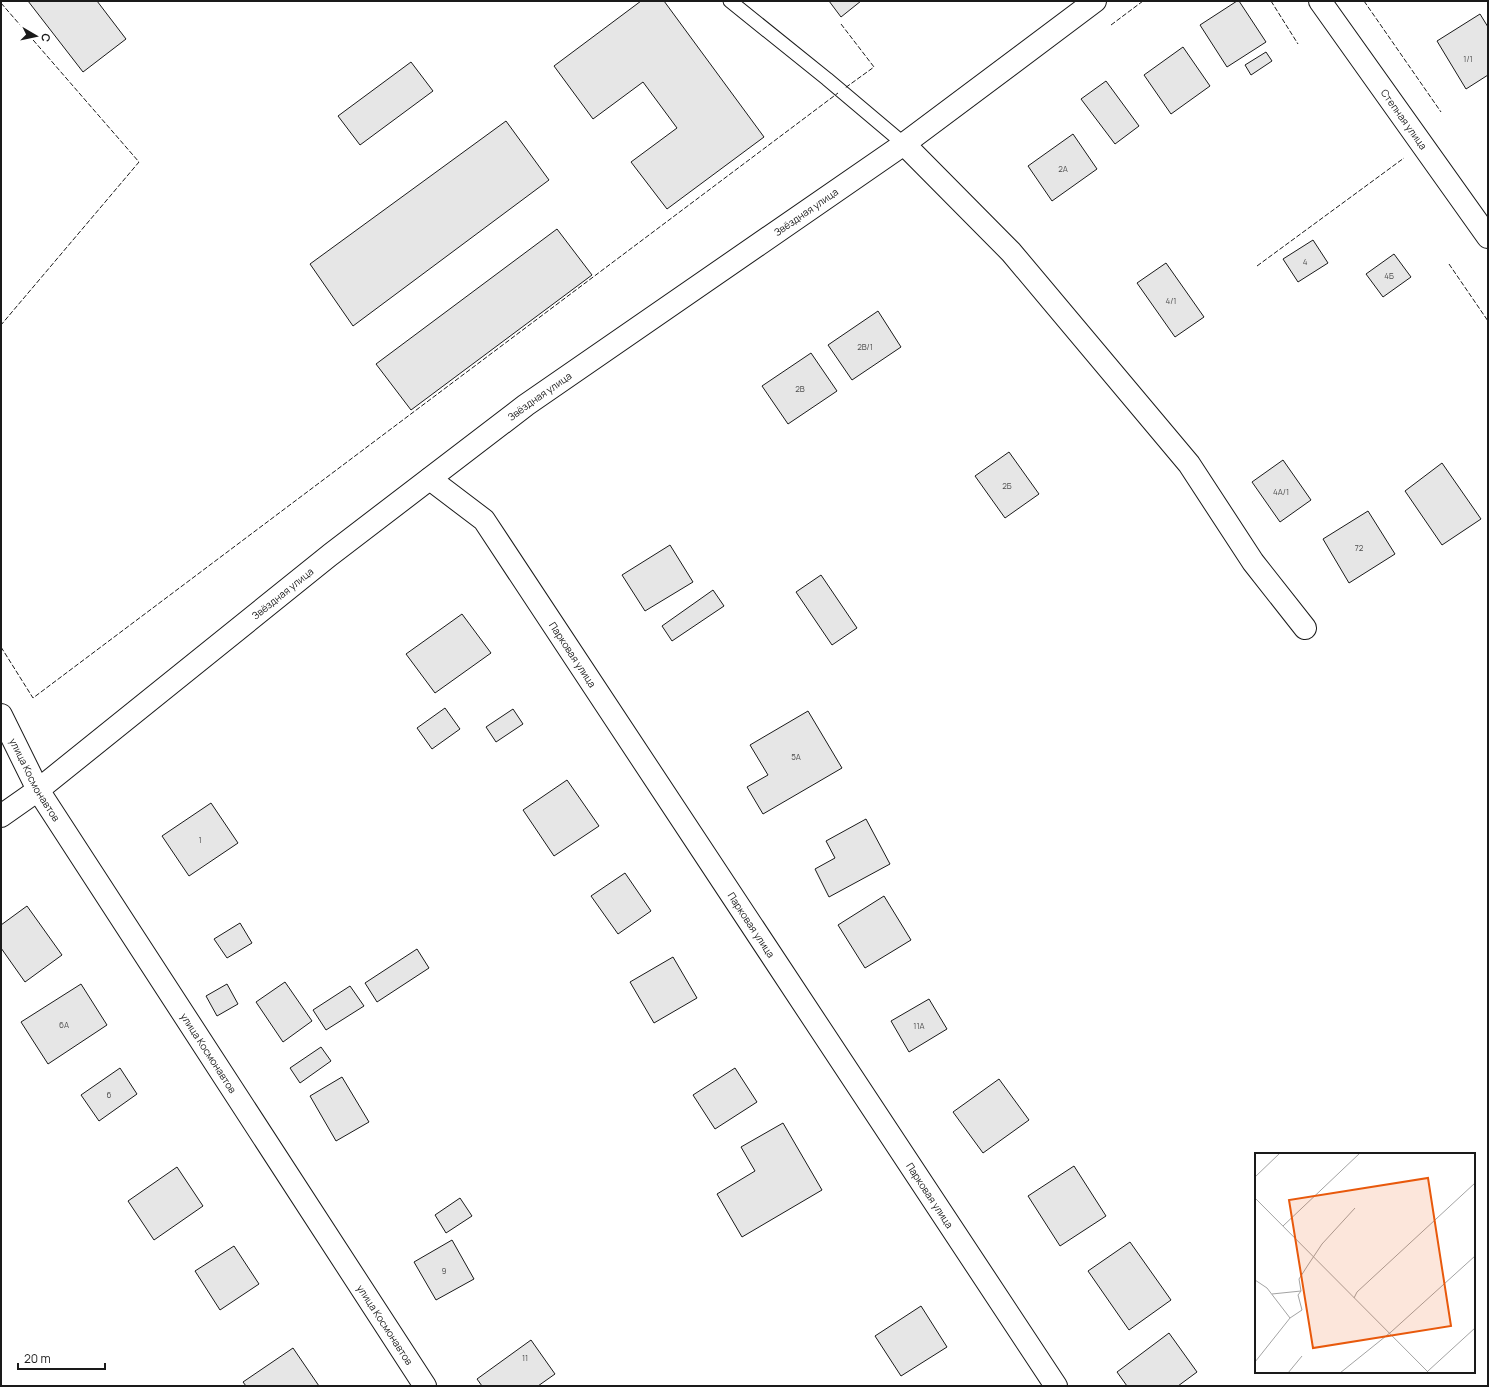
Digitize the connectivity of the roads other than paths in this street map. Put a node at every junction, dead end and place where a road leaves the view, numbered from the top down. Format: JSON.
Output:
{"nodes":[{"id":1,"x":730,"y":1,"type":"edge"},
{"id":2,"x":1095,"y":1,"type":"edge"},
{"id":3,"x":1320,"y":1,"type":"edge"},
{"id":4,"x":904,"y":144,"type":"junction"},
{"id":5,"x":1488,"y":237,"type":"edge"},
{"id":6,"x":430,"y":479,"type":"junction"},
{"id":7,"x":1305,"y":628,"type":"dead end"},
{"id":8,"x":1,"y":715,"type":"edge"},
{"id":9,"x":38,"y":790,"type":"junction"},
{"id":10,"x":1,"y":816,"type":"edge"},
{"id":11,"x":425,"y":1386,"type":"edge"},
{"id":12,"x":1056,"y":1386,"type":"edge"}],
"edges":[{"from":1,"to":4,"type":"lane"},
{"from":2,"to":4,"type":"street","name":"Звёздная улица"},
{"from":3,"to":5,"type":"street","name":"Степная улица"},
{"from":4,"to":6,"type":"street","name":"Звёздная улица"},
{"from":4,"to":7,"type":"street"},
{"from":6,"to":9,"type":"street","name":"Звёздная улица"},
{"from":6,"to":12,"type":"street","name":"Парковая улица"},
{"from":8,"to":9,"type":"street","name":"улица Космонавтов"},
{"from":9,"to":10,"type":"street","name":"Звёздная улица"},
{"from":9,"to":11,"type":"street","name":"улица Космонавтов"}]}
